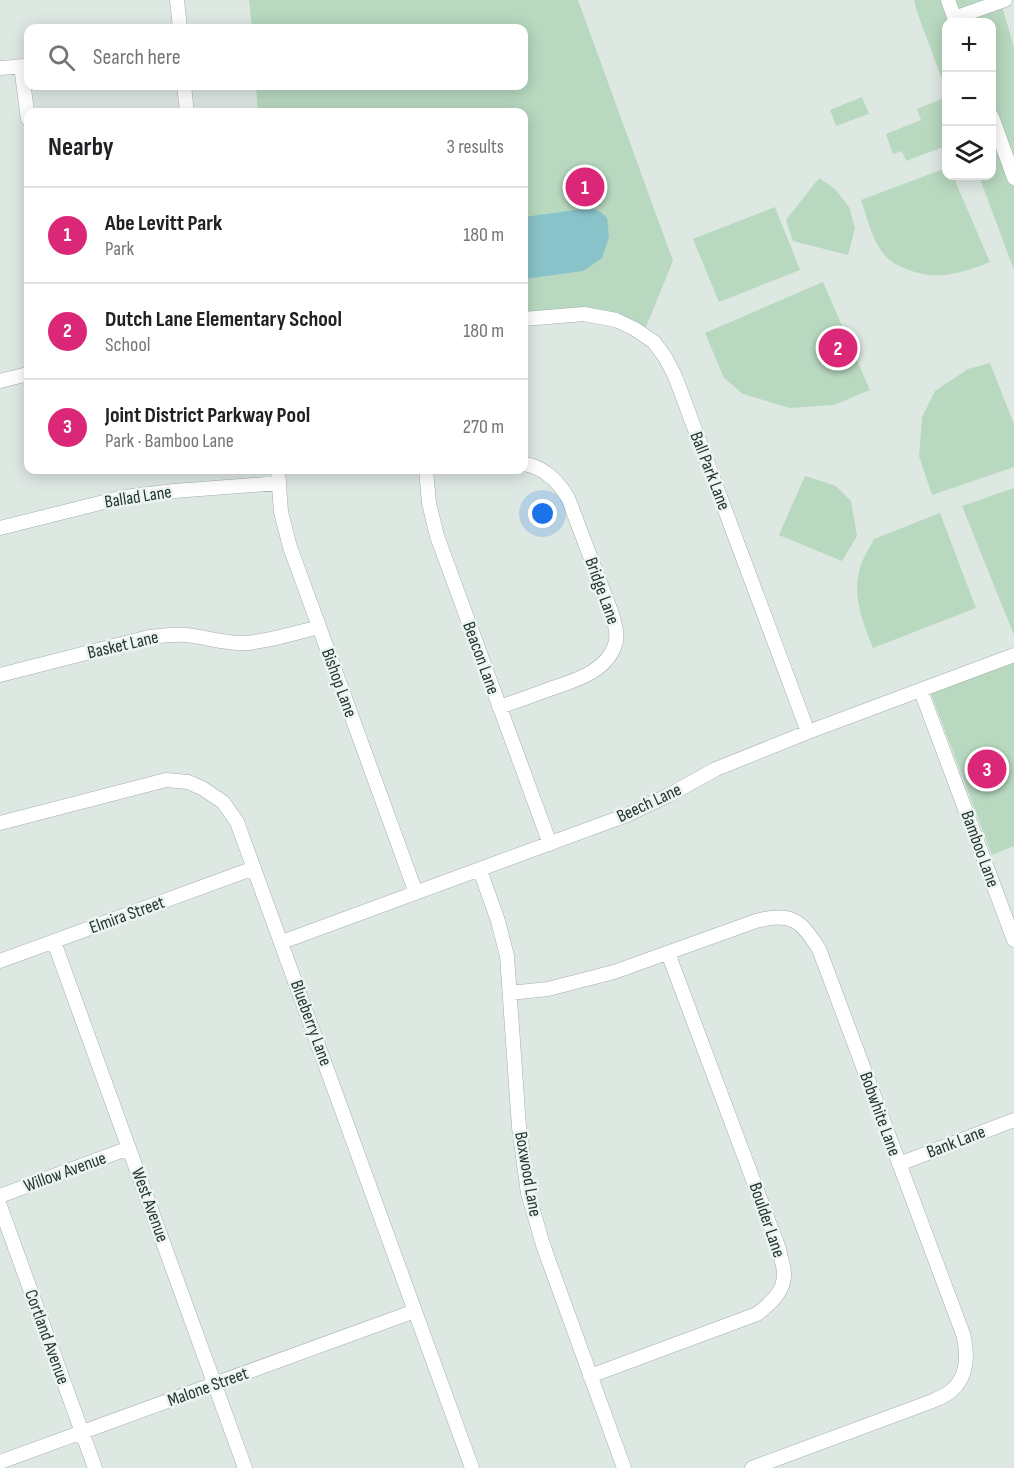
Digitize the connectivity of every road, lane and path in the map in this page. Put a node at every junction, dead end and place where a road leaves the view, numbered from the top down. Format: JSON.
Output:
{"nodes":[{"id":1,"x":177,"y":0,"type":"edge"},
{"id":2,"x":948,"y":0,"type":"edge"},
{"id":3,"x":1005,"y":0,"type":"edge"},
{"id":4,"x":954,"y":18,"type":"edge"},
{"id":5,"x":960,"y":18,"type":"edge"},
{"id":6,"x":180,"y":24,"type":"edge"},
{"id":7,"x":24,"y":66,"type":"edge"},
{"id":8,"x":0,"y":68,"type":"edge"},
{"id":9,"x":26,"y":90,"type":"edge"},
{"id":10,"x":184,"y":90,"type":"edge"},
{"id":11,"x":27,"y":108,"type":"edge"},
{"id":12,"x":186,"y":108,"type":"edge"},
{"id":13,"x":995,"y":126,"type":"edge"},
{"id":14,"x":1014,"y":177,"type":"edge"},
{"id":15,"x":528,"y":319,"type":"edge"},
{"id":16,"x":24,"y":375,"type":"edge"},
{"id":17,"x":0,"y":381,"type":"edge"},
{"id":18,"x":528,"y":464,"type":"edge"},
{"id":19,"x":427,"y":474,"type":"edge"},
{"id":20,"x":278,"y":476,"type":"edge"},
{"id":21,"x":0,"y":528,"type":"edge"},
{"id":22,"x":319,"y":627,"type":"junction"},
{"id":23,"x":1014,"y":656,"type":"edge"},
{"id":24,"x":0,"y":675,"type":"edge"},
{"id":25,"x":921,"y":691,"type":"junction"},
{"id":26,"x":499,"y":707,"type":"junction"},
{"id":27,"x":808,"y":732,"type":"junction"},
{"id":28,"x":0,"y":823,"type":"edge"},
{"id":29,"x":550,"y":844,"type":"junction"},
{"id":30,"x":254,"y":868,"type":"junction"},
{"id":31,"x":480,"y":870,"type":"junction"},
{"id":32,"x":416,"y":893,"type":"junction"},
{"id":33,"x":1014,"y":940,"type":"edge"},
{"id":34,"x":54,"y":942,"type":"junction"},
{"id":35,"x":282,"y":942,"type":"junction"},
{"id":36,"x":668,"y":953,"type":"junction"},
{"id":37,"x":0,"y":961,"type":"edge"},
{"id":38,"x":510,"y":993,"type":"junction"},
{"id":39,"x":1014,"y":1120,"type":"edge"},
{"id":40,"x":129,"y":1148,"type":"junction"},
{"id":41,"x":899,"y":1164,"type":"junction"},
{"id":42,"x":0,"y":1196,"type":"edge"},
{"id":43,"x":0,"y":1206,"type":"edge"},
{"id":44,"x":415,"y":1311,"type":"junction"},
{"id":45,"x":590,"y":1376,"type":"junction"},
{"id":46,"x":215,"y":1384,"type":"junction"},
{"id":47,"x":82,"y":1432,"type":"junction"},
{"id":48,"x":0,"y":1462,"type":"edge"},
{"id":49,"x":95,"y":1468,"type":"edge"},
{"id":50,"x":245,"y":1468,"type":"edge"},
{"id":51,"x":472,"y":1468,"type":"edge"},
{"id":52,"x":624,"y":1468,"type":"edge"},
{"id":53,"x":752,"y":1468,"type":"edge"}],
"edges":[{"from":1,"to":6,"type":"street"},
{"from":2,"to":4,"type":"street"},
{"from":3,"to":5,"type":"street"},
{"from":7,"to":8,"type":"street"},
{"from":9,"to":11,"type":"street"},
{"from":10,"to":12,"type":"street"},
{"from":13,"to":14,"type":"street"},
{"from":15,"to":27,"type":"street","name":"Ball Park Lane"},
{"from":16,"to":17,"type":"street"},
{"from":18,"to":26,"type":"street","name":"Bridge Lane"},
{"from":19,"to":26,"type":"street","name":"Beacon Lane"},
{"from":20,"to":21,"type":"street","name":"Ballad Lane"},
{"from":20,"to":22,"type":"street","name":"Bishop Lane"},
{"from":22,"to":24,"type":"street","name":"Basket Lane"},
{"from":22,"to":32,"type":"street","name":"Bishop Lane"},
{"from":23,"to":25,"type":"street","name":"Beech Lane"},
{"from":25,"to":27,"type":"street","name":"Beech Lane"},
{"from":25,"to":33,"type":"street","name":"Bamboo Lane"},
{"from":26,"to":29,"type":"street","name":"Beacon Lane"},
{"from":27,"to":29,"type":"street","name":"Beech Lane"},
{"from":28,"to":30,"type":"street","name":"Blueberry Lane"},
{"from":29,"to":31,"type":"street","name":"Beech Lane"},
{"from":30,"to":34,"type":"street","name":"Elmira Street"},
{"from":30,"to":35,"type":"street","name":"Blueberry Lane"},
{"from":31,"to":32,"type":"street","name":"Beech Lane"},
{"from":31,"to":38,"type":"street","name":"Boxwood Lane"},
{"from":32,"to":35,"type":"street","name":"Beech Lane"},
{"from":34,"to":37,"type":"street","name":"Elmira Street"},
{"from":34,"to":40,"type":"street","name":"West Avenue"},
{"from":35,"to":44,"type":"street","name":"Blueberry Lane"},
{"from":36,"to":38,"type":"street","name":"Bobwhite Lane"},
{"from":36,"to":41,"type":"street","name":"Bobwhite Lane"},
{"from":36,"to":45,"type":"street","name":"Boulder Lane"},
{"from":38,"to":45,"type":"street","name":"Boxwood Lane"},
{"from":39,"to":41,"type":"street","name":"Bank Lane"},
{"from":40,"to":42,"type":"street","name":"Willow Avenue"},
{"from":40,"to":46,"type":"street","name":"West Avenue"},
{"from":41,"to":53,"type":"street","name":"Bobwhite Lane"},
{"from":43,"to":47,"type":"street","name":"Cortland Avenue"},
{"from":44,"to":46,"type":"street","name":"Malone Street"},
{"from":44,"to":51,"type":"street","name":"Blueberry Lane"},
{"from":45,"to":52,"type":"street","name":"Boxwood Lane"},
{"from":46,"to":47,"type":"street","name":"Malone Street"},
{"from":46,"to":50,"type":"street","name":"West Avenue"},
{"from":47,"to":48,"type":"street","name":"Malone Street"},
{"from":47,"to":49,"type":"street","name":"Cortland Avenue"}]}
